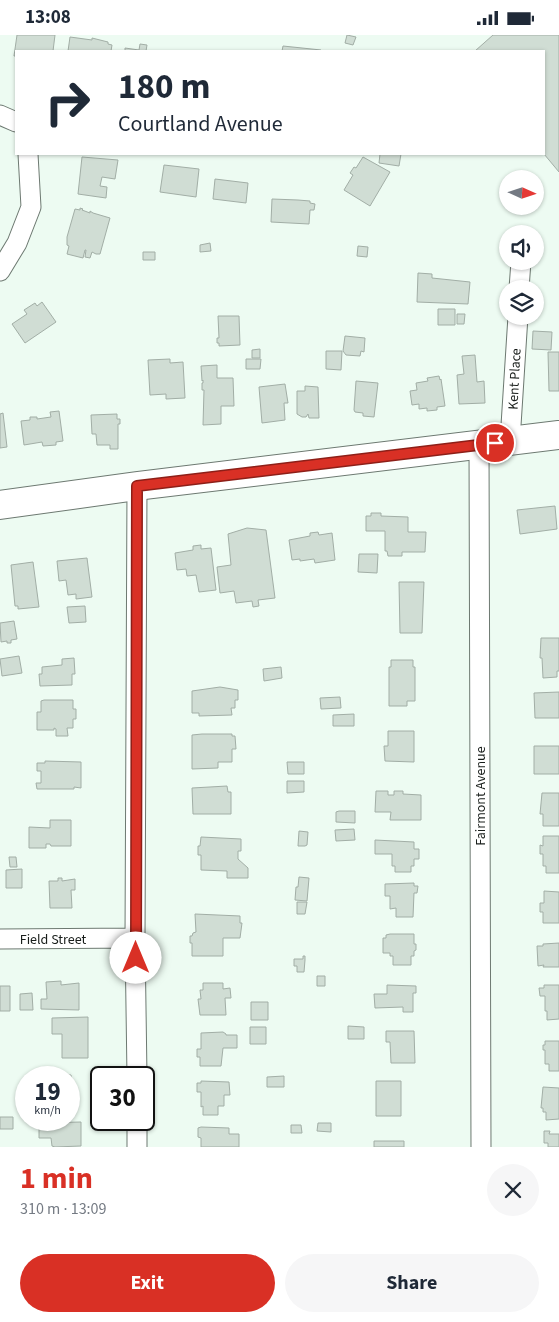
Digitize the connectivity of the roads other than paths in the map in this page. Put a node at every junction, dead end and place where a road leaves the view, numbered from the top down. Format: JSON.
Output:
{"nodes":[{"id":1,"x":0,"y":115,"type":"edge"},
{"id":2,"x":15,"y":122,"type":"edge"},
{"id":3,"x":28,"y":155,"type":"edge"},
{"id":4,"x":0,"y":271,"type":"edge"},
{"id":5,"x":517,"y":325,"type":"edge"},
{"id":6,"x":559,"y":435,"type":"edge"},
{"id":7,"x":510,"y":441,"type":"junction"},
{"id":8,"x":479,"y":444,"type":"junction"},
{"id":9,"x":137,"y":486,"type":"junction"},
{"id":10,"x":0,"y":505,"type":"edge"},
{"id":11,"x":136,"y":938,"type":"junction"},
{"id":12,"x":0,"y":939,"type":"edge"},
{"id":13,"x":137,"y":1066,"type":"edge"},
{"id":14,"x":137,"y":1131,"type":"edge"},
{"id":15,"x":137,"y":1147,"type":"edge"},
{"id":16,"x":481,"y":1147,"type":"edge"}],
"edges":[{"from":1,"to":2,"type":"street"},
{"from":3,"to":4,"type":"street"},
{"from":5,"to":7,"type":"street","name":"Kent Place"},
{"from":6,"to":7,"type":"main road"},
{"from":7,"to":8,"type":"main road"},
{"from":8,"to":9,"type":"main road"},
{"from":8,"to":16,"type":"street","name":"Fairmont Avenue"},
{"from":9,"to":10,"type":"main road"},
{"from":9,"to":11,"type":"street"},
{"from":11,"to":12,"type":"street","name":"Field Street"},
{"from":11,"to":13,"type":"street"},
{"from":14,"to":15,"type":"street"}]}
